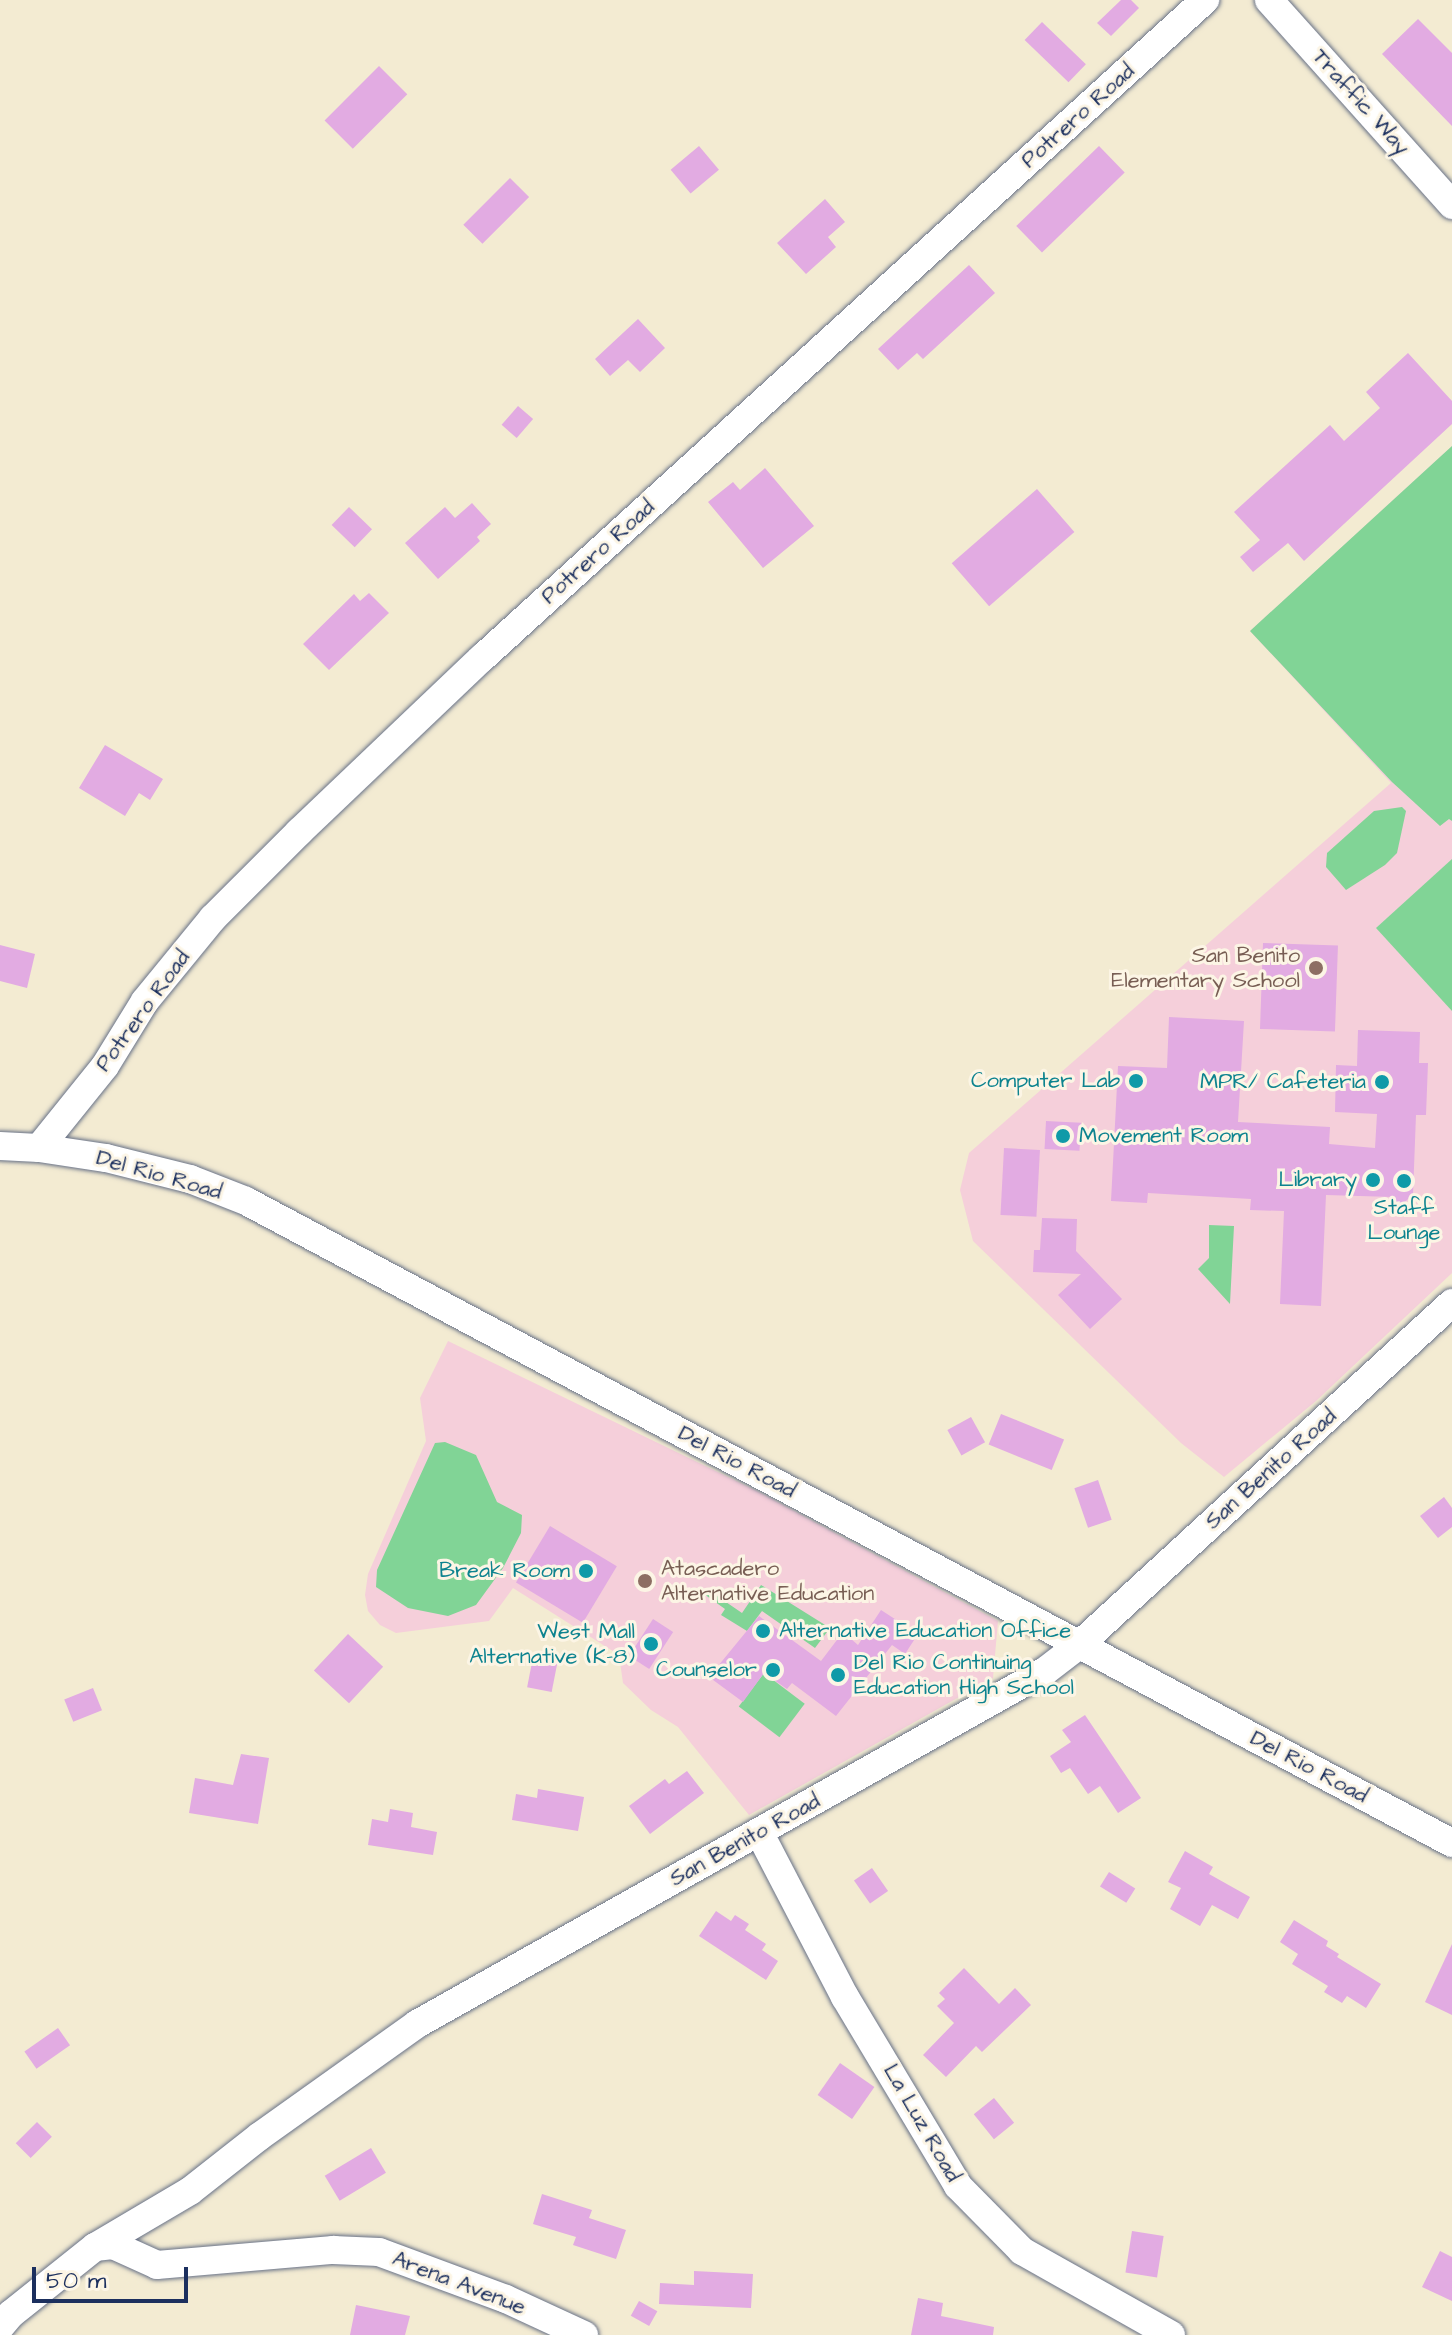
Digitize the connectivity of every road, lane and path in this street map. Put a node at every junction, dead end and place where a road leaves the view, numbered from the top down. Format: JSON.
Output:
{"nodes":[{"id":1,"x":1205,"y":0,"type":"edge"},
{"id":2,"x":1269,"y":0,"type":"edge"},
{"id":3,"x":1452,"y":205,"type":"edge"},
{"id":4,"x":0,"y":1146,"type":"edge"},
{"id":5,"x":39,"y":1148,"type":"junction"},
{"id":6,"x":1452,"y":1303,"type":"edge"},
{"id":7,"x":1079,"y":1645,"type":"junction"},
{"id":8,"x":759,"y":1832,"type":"junction"},
{"id":9,"x":1452,"y":1843,"type":"edge"},
{"id":10,"x":95,"y":2247,"type":"junction"},
{"id":11,"x":0,"y":2327,"type":"edge"},
{"id":12,"x":584,"y":2335,"type":"edge"},
{"id":13,"x":1171,"y":2335,"type":"edge"}],
"edges":[{"from":1,"to":5,"type":"street","name":"Potrero Road"},
{"from":2,"to":3,"type":"street","name":"Traffic Way"},
{"from":4,"to":5,"type":"street","name":"Del Rio Road"},
{"from":5,"to":7,"type":"street","name":"Del Rio Road"},
{"from":6,"to":7,"type":"street","name":"San Benito Road"},
{"from":7,"to":8,"type":"street","name":"San Benito Road"},
{"from":7,"to":9,"type":"street","name":"Del Rio Road"},
{"from":8,"to":10,"type":"street","name":"San Benito Road"},
{"from":8,"to":13,"type":"street","name":"La Luz Road"},
{"from":10,"to":11,"type":"street","name":"San Benito Road"},
{"from":10,"to":12,"type":"street","name":"Arena Avenue"}]}
